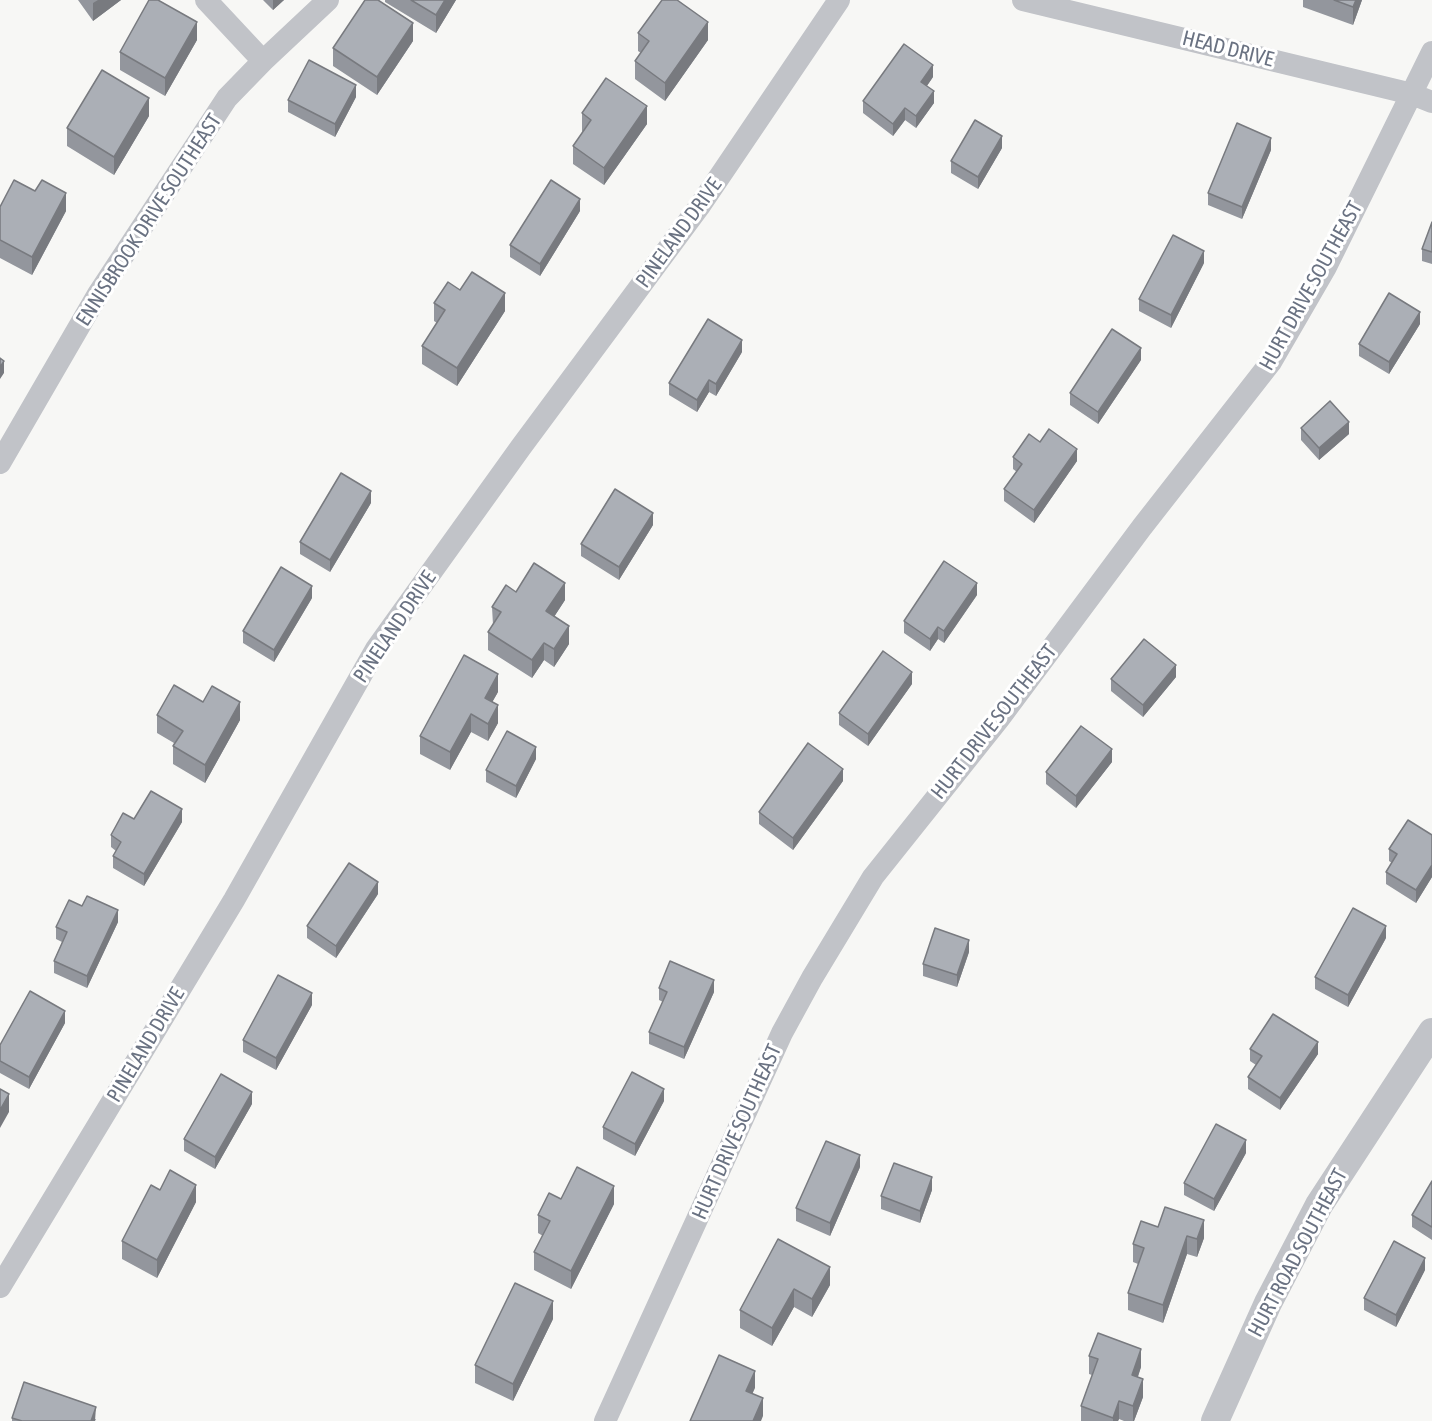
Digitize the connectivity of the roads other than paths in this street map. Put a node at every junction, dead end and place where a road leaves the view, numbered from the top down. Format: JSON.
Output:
{"nodes":[{"id":1,"x":206,"y":0,"type":"edge"},
{"id":2,"x":328,"y":0,"type":"edge"},
{"id":3,"x":839,"y":0,"type":"edge"},
{"id":4,"x":1023,"y":0,"type":"edge"},
{"id":5,"x":1432,"y":52,"type":"edge"},
{"id":6,"x":263,"y":61,"type":"junction"},
{"id":7,"x":1422,"y":98,"type":"edge"},
{"id":8,"x":0,"y":463,"type":"edge"},
{"id":9,"x":1432,"y":1032,"type":"edge"},
{"id":10,"x":0,"y":1287,"type":"edge"},
{"id":11,"x":605,"y":1421,"type":"edge"},
{"id":12,"x":1215,"y":1421,"type":"edge"}],
"edges":[{"from":1,"to":6,"type":"street"},
{"from":2,"to":6,"type":"street","name":"ENNISBROOK DRIVE SOUTHEAST"},
{"from":3,"to":10,"type":"street","name":"PINELAND DRIVE"},
{"from":4,"to":7,"type":"street","name":"HEAD DRIVE"},
{"from":5,"to":7,"type":"street","name":"HURT DRIVE SOUTHEAST"},
{"from":6,"to":8,"type":"street","name":"ENNISBROOK DRIVE SOUTHEAST"},
{"from":7,"to":11,"type":"street","name":"HURT DRIVE SOUTHEAST"},
{"from":9,"to":12,"type":"street","name":"HURT ROAD SOUTHEAST"}]}
